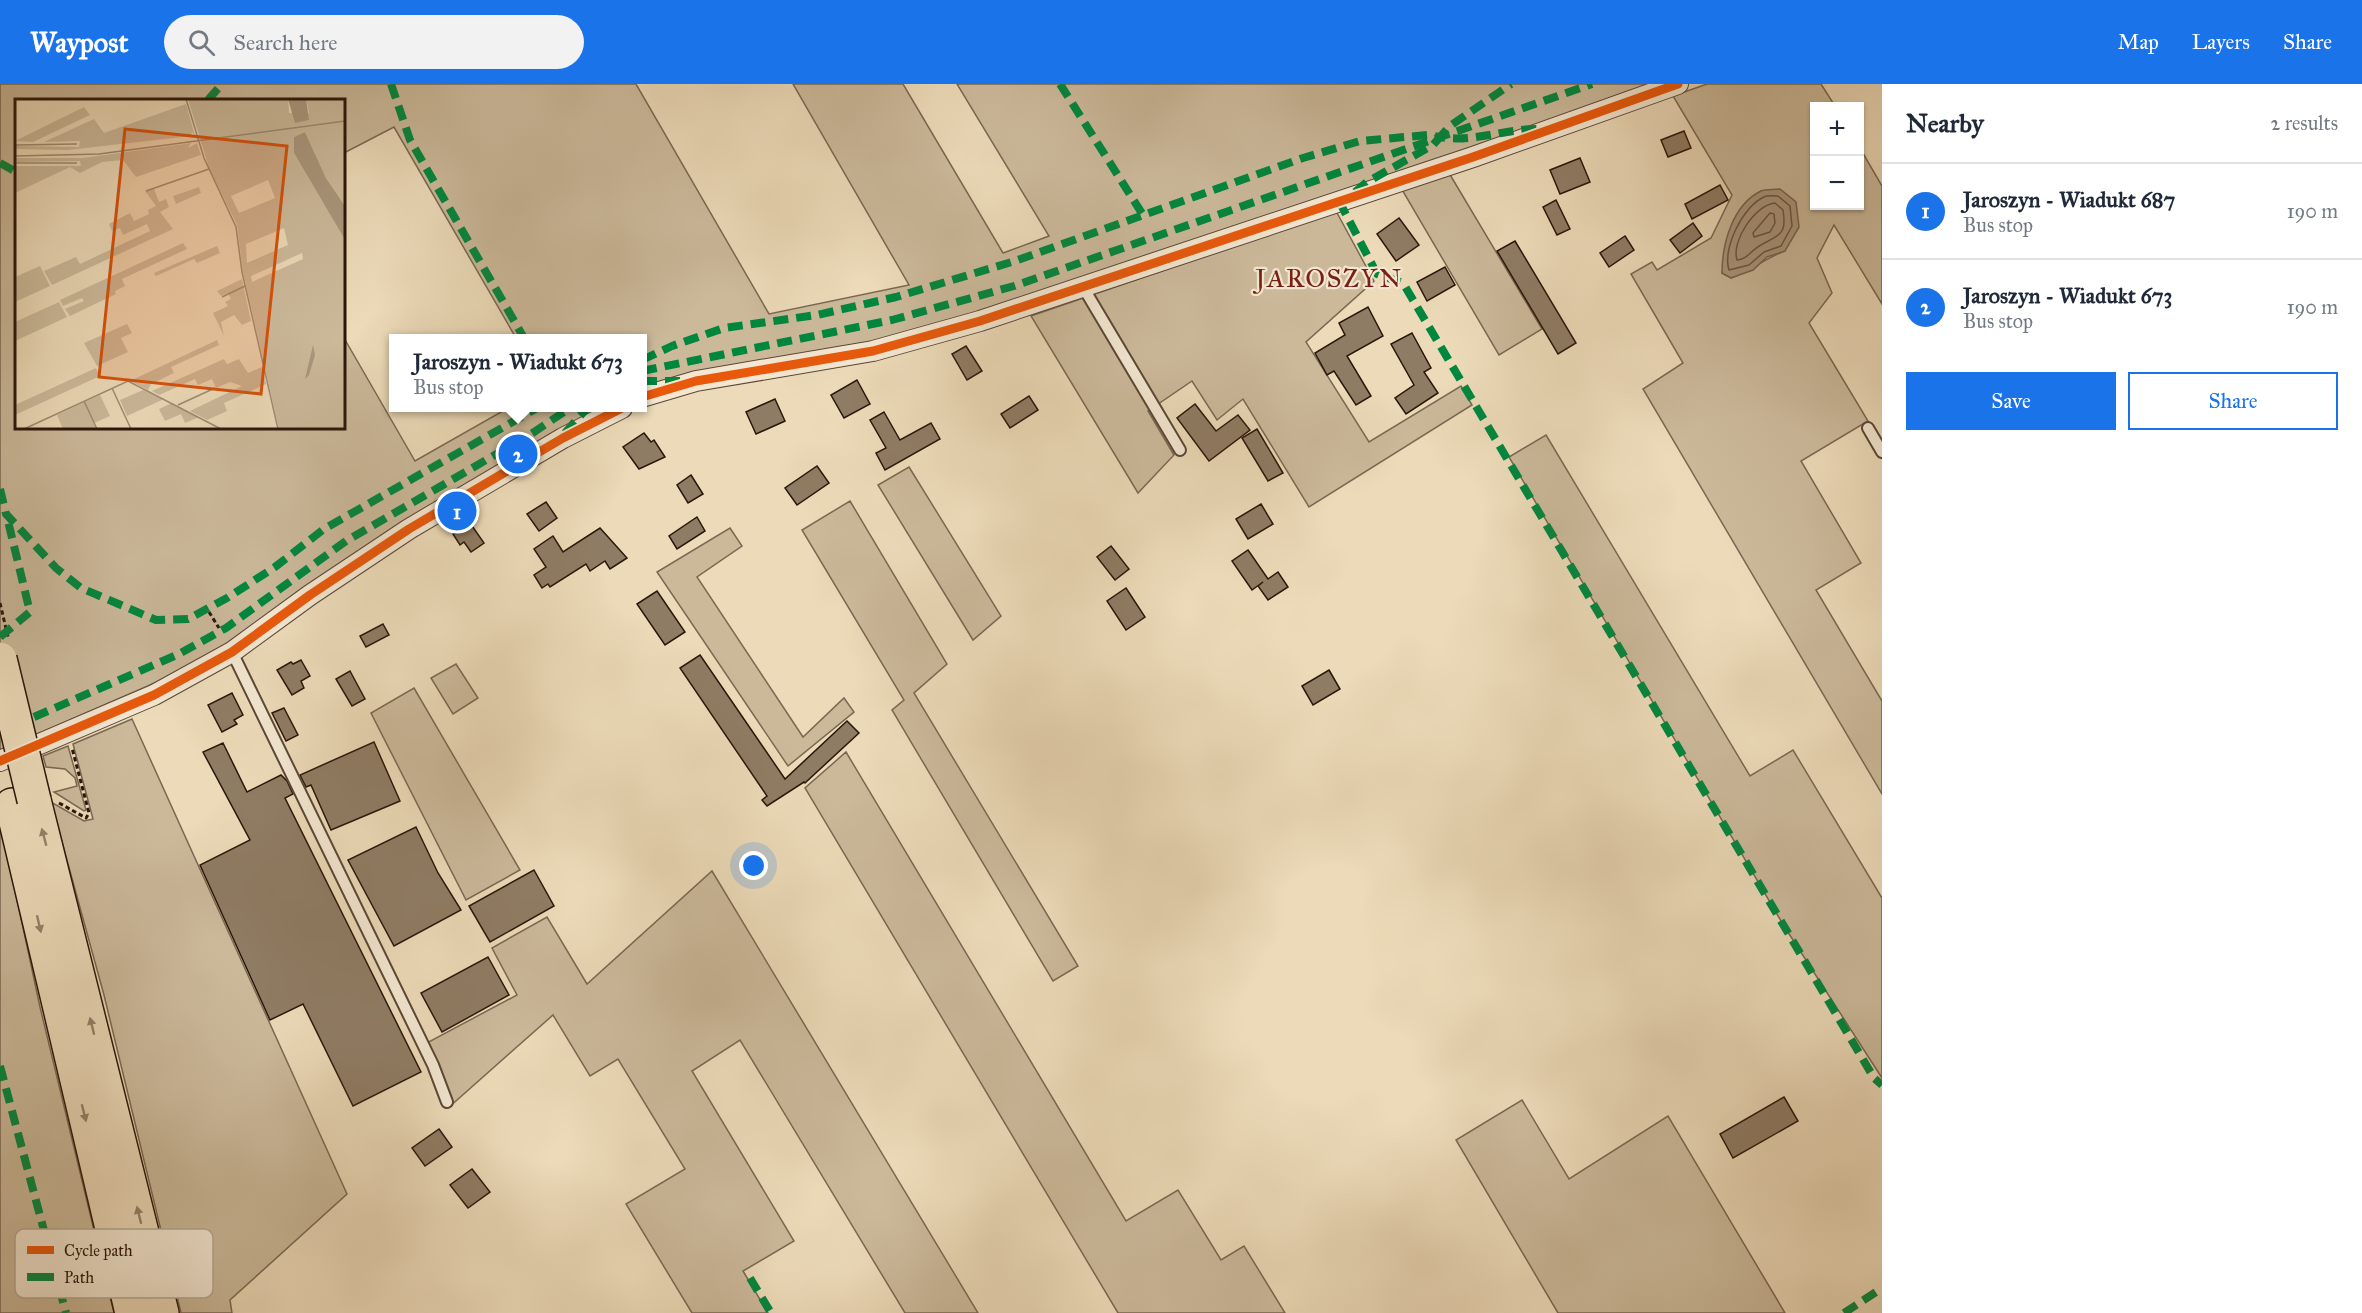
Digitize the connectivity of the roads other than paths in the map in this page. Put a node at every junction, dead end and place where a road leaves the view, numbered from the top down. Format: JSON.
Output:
{"nodes":[{"id":1,"x":1678,"y":84,"type":"edge"},
{"id":2,"x":1083,"y":287,"type":"junction"},
{"id":3,"x":647,"y":396,"type":"edge"},
{"id":4,"x":614,"y":412,"type":"edge"},
{"id":5,"x":1868,"y":428,"type":"dead end"},
{"id":6,"x":1180,"y":450,"type":"dead end"},
{"id":7,"x":1882,"y":452,"type":"edge"},
{"id":8,"x":232,"y":652,"type":"junction"},
{"id":9,"x":0,"y":660,"type":"edge"},
{"id":10,"x":0,"y":755,"type":"edge"},
{"id":11,"x":0,"y":761,"type":"edge"},
{"id":12,"x":34,"y":802,"type":"junction"},
{"id":13,"x":447,"y":1102,"type":"dead end"},
{"id":14,"x":116,"y":1229,"type":"edge"},
{"id":15,"x":141,"y":1229,"type":"edge"},
{"id":16,"x":129,"y":1298,"type":"edge"},
{"id":17,"x":158,"y":1298,"type":"edge"},
{"id":18,"x":132,"y":1313,"type":"edge"},
{"id":19,"x":162,"y":1313,"type":"edge"}],
"edges":[{"from":1,"to":2,"type":"street"},
{"from":2,"to":3,"type":"street"},
{"from":2,"to":6,"type":"lane"},
{"from":4,"to":8,"type":"street"},
{"from":5,"to":7,"type":"lane"},
{"from":8,"to":11,"type":"street"},
{"from":8,"to":13,"type":"lane"},
{"from":9,"to":12,"type":"highway","bridge":true},
{"from":10,"to":12,"type":"highway"},
{"from":12,"to":14,"type":"highway","one_way":true},
{"from":15,"to":12,"type":"highway","one_way":true},
{"from":16,"to":18,"type":"highway","one_way":true},
{"from":19,"to":17,"type":"highway","one_way":true}]}
